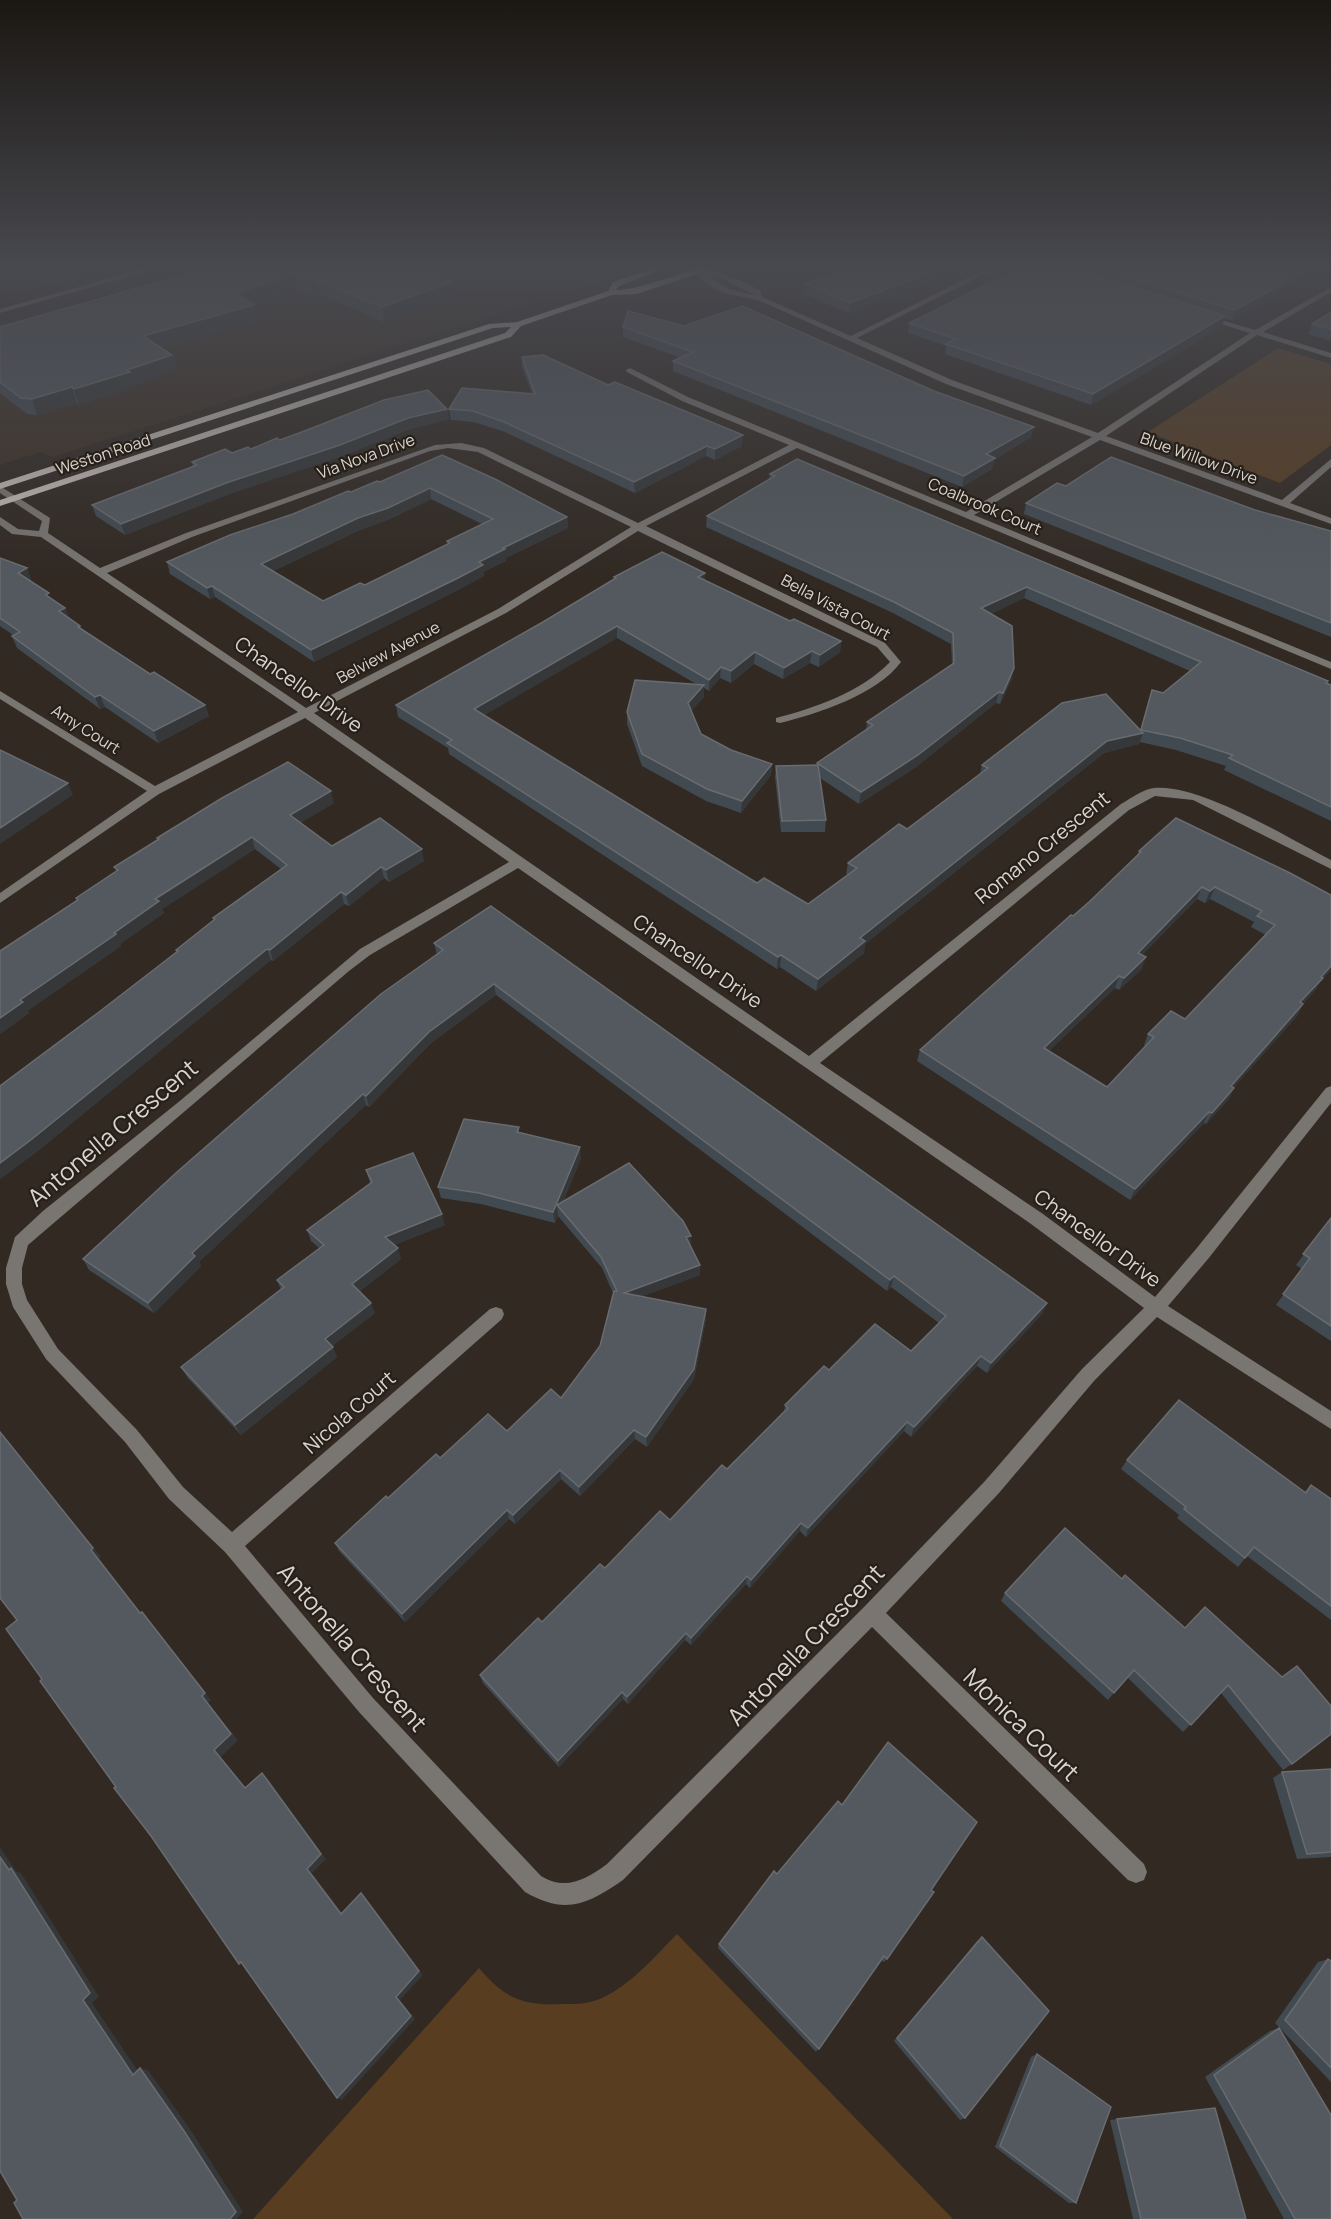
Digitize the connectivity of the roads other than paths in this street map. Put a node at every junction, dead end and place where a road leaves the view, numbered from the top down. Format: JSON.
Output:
{"nodes":[{"id":1,"x":353,"y":372,"type":"edge"},
{"id":2,"x":398,"y":372,"type":"edge"},
{"id":3,"x":635,"y":372,"type":"edge"},
{"id":4,"x":925,"y":372,"type":"edge"},
{"id":5,"x":1197,"y":372,"type":"edge"},
{"id":6,"x":1098,"y":436,"type":"junction"},
{"id":7,"x":798,"y":444,"type":"junction"},
{"id":8,"x":1331,"y":462,"type":"edge"},
{"id":9,"x":0,"y":488,"type":"edge"},
{"id":10,"x":16,"y":498,"type":"junction"},
{"id":11,"x":0,"y":503,"type":"edge"},
{"id":12,"x":1283,"y":504,"type":"junction"},
{"id":13,"x":967,"y":515,"type":"junction"},
{"id":14,"x":0,"y":520,"type":"edge"},
{"id":15,"x":1331,"y":520,"type":"edge"},
{"id":16,"x":639,"y":526,"type":"junction"},
{"id":17,"x":43,"y":534,"type":"junction"},
{"id":18,"x":99,"y":572,"type":"junction"},
{"id":19,"x":1331,"y":666,"type":"edge"},
{"id":20,"x":0,"y":694,"type":"edge"},
{"id":21,"x":306,"y":712,"type":"junction"},
{"id":22,"x":780,"y":720,"type":"dead end"},
{"id":23,"x":155,"y":791,"type":"junction"},
{"id":24,"x":518,"y":862,"type":"junction"},
{"id":25,"x":1331,"y":865,"type":"edge"},
{"id":26,"x":0,"y":899,"type":"edge"},
{"id":27,"x":810,"y":1063,"type":"junction"},
{"id":28,"x":1331,"y":1092,"type":"edge"},
{"id":29,"x":1156,"y":1307,"type":"junction"},
{"id":30,"x":496,"y":1314,"type":"dead end"},
{"id":31,"x":1331,"y":1421,"type":"edge"},
{"id":32,"x":232,"y":1545,"type":"junction"},
{"id":33,"x":872,"y":1613,"type":"junction"},
{"id":34,"x":1136,"y":1872,"type":"dead end"}],
"edges":[{"from":1,"to":9,"type":"main road","name":"Weston Road"},
{"from":2,"to":10,"type":"main road","name":"Weston Road"},
{"from":3,"to":7,"type":"street","name":"Coalbrook Court"},
{"from":4,"to":6,"type":"street","name":"Blue Willow Drive"},
{"from":5,"to":6,"type":"street"},
{"from":6,"to":12,"type":"street","name":"Blue Willow Drive"},
{"from":6,"to":13,"type":"street"},
{"from":7,"to":13,"type":"street","name":"Coalbrook Court"},
{"from":7,"to":16,"type":"street","name":"Belview Avenue"},
{"from":8,"to":12,"type":"street"},
{"from":9,"to":10,"type":"street"},
{"from":10,"to":11,"type":"main road","name":"Weston Road"},
{"from":10,"to":17,"type":"street"},
{"from":12,"to":15,"type":"street","name":"Blue Willow Drive"},
{"from":13,"to":19,"type":"street","name":"Coalbrook Court"},
{"from":14,"to":17,"type":"street","name":"Chancellor Drive"},
{"from":16,"to":18,"type":"street","name":"Via Nova Drive"},
{"from":16,"to":21,"type":"street","name":"Belview Avenue"},
{"from":16,"to":22,"type":"street","name":"Bella Vista Court"},
{"from":17,"to":18,"type":"street","name":"Chancellor Drive"},
{"from":18,"to":21,"type":"street","name":"Chancellor Drive"},
{"from":20,"to":23,"type":"street","name":"Amy Court"},
{"from":21,"to":23,"type":"street","name":"Belview Avenue"},
{"from":21,"to":24,"type":"street","name":"Chancellor Drive"},
{"from":23,"to":26,"type":"street","name":"Belview Avenue"},
{"from":24,"to":27,"type":"street","name":"Chancellor Drive"},
{"from":24,"to":32,"type":"street","name":"Antonella Crescent"},
{"from":25,"to":27,"type":"street","name":"Romano Crescent"},
{"from":27,"to":29,"type":"street","name":"Chancellor Drive"},
{"from":28,"to":29,"type":"street"},
{"from":29,"to":31,"type":"street","name":"Chancellor Drive"},
{"from":29,"to":33,"type":"street","name":"Antonella Crescent"},
{"from":30,"to":32,"type":"street","name":"Nicola Court"},
{"from":32,"to":33,"type":"street","name":"Antonella Crescent"},
{"from":33,"to":34,"type":"street","name":"Monica Court"}]}
